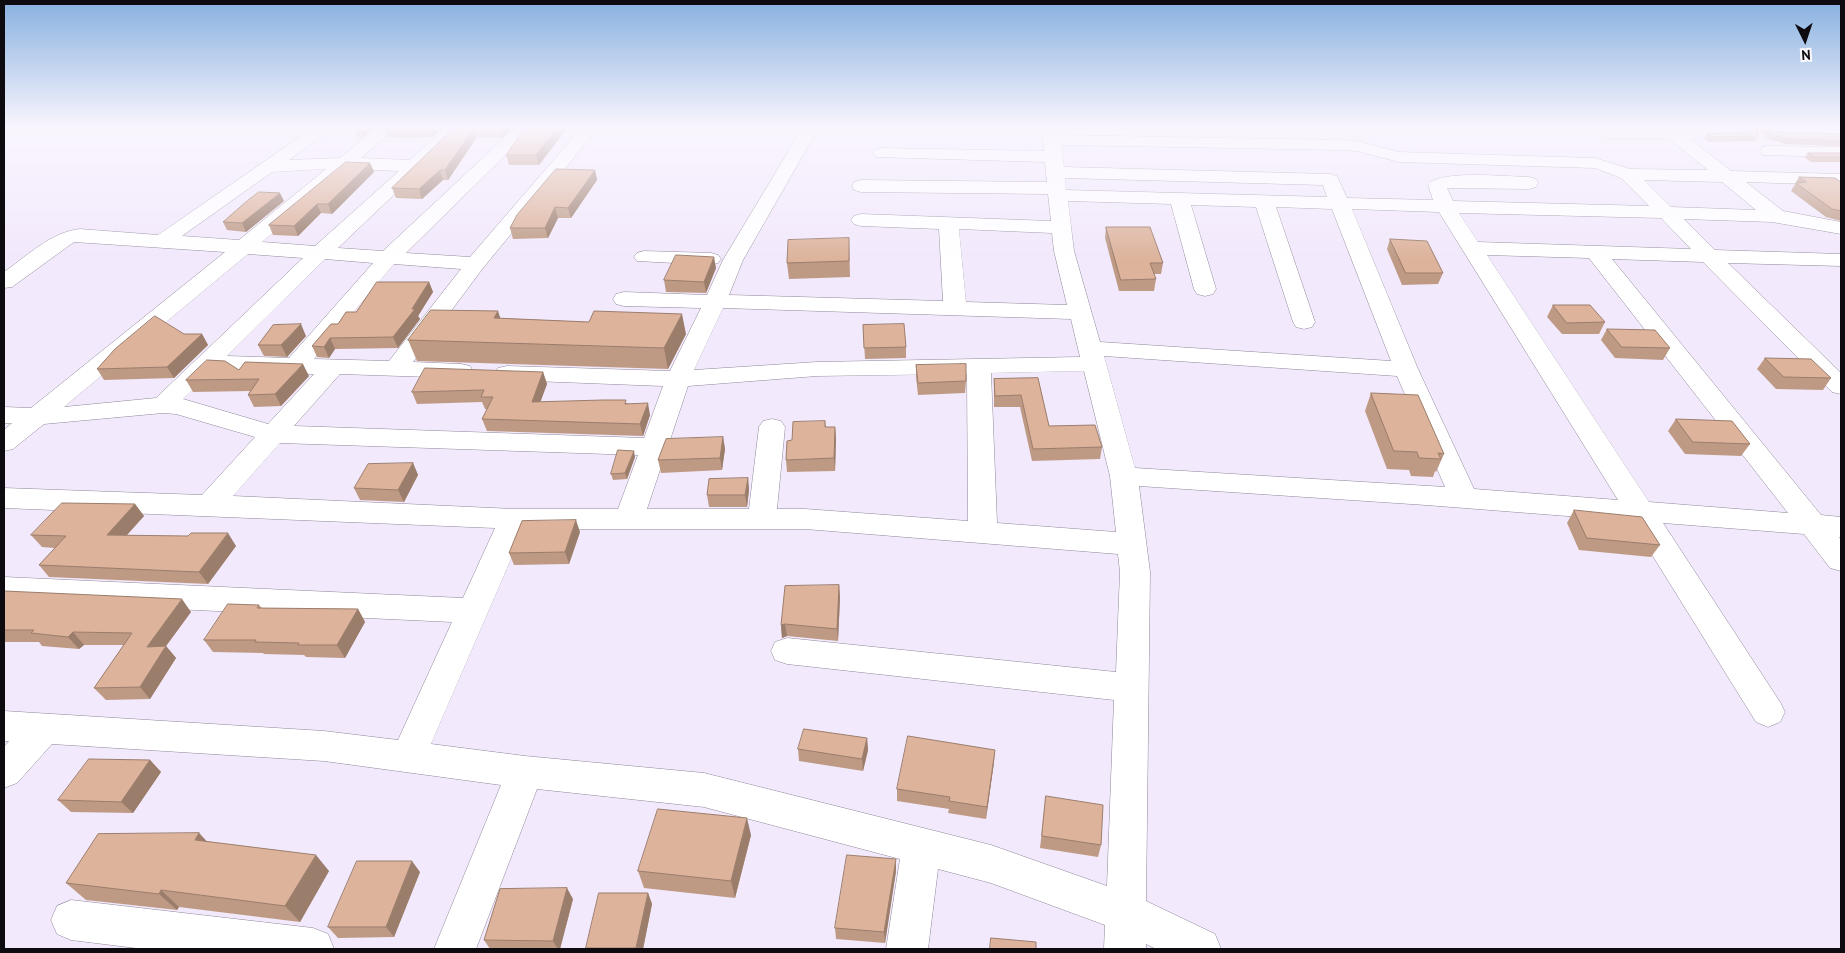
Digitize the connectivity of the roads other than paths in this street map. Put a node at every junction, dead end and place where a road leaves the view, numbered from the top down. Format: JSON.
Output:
{"nodes":[{"id":1,"x":262,"y":171,"type":"edge"},
{"id":2,"x":335,"y":171,"type":"edge"},
{"id":3,"x":408,"y":171,"type":"edge"},
{"id":4,"x":479,"y":171,"type":"edge"},
{"id":5,"x":554,"y":171,"type":"edge"},
{"id":6,"x":786,"y":171,"type":"edge"},
{"id":7,"x":983,"y":171,"type":"edge"},
{"id":8,"x":1055,"y":171,"type":"edge"},
{"id":9,"x":1084,"y":171,"type":"edge"},
{"id":10,"x":1192,"y":171,"type":"edge"},
{"id":11,"x":1621,"y":171,"type":"edge"},
{"id":12,"x":1720,"y":171,"type":"edge"},
{"id":13,"x":1627,"y":174,"type":"junction"},
{"id":14,"x":1727,"y":177,"type":"junction"},
{"id":15,"x":1841,"y":179,"type":"edge"},
{"id":16,"x":1530,"y":183,"type":"dead end"},
{"id":17,"x":861,"y":186,"type":"dead end"},
{"id":18,"x":1179,"y":198,"type":"junction"},
{"id":19,"x":1264,"y":201,"type":"junction"},
{"id":20,"x":1341,"y":203,"type":"junction"},
{"id":21,"x":1445,"y":206,"type":"junction"},
{"id":22,"x":1662,"y":211,"type":"junction"},
{"id":23,"x":1776,"y":216,"type":"junction"},
{"id":24,"x":861,"y":220,"type":"dead end"},
{"id":25,"x":949,"y":223,"type":"junction"},
{"id":26,"x":1062,"y":227,"type":"junction"},
{"id":27,"x":1841,"y":228,"type":"edge"},
{"id":28,"x":162,"y":241,"type":"junction"},
{"id":29,"x":246,"y":246,"type":"junction"},
{"id":30,"x":1472,"y":248,"type":"junction"},
{"id":31,"x":321,"y":252,"type":"junction"},
{"id":32,"x":1596,"y":253,"type":"junction"},
{"id":33,"x":389,"y":257,"type":"junction"},
{"id":34,"x":644,"y":257,"type":"dead end"},
{"id":35,"x":1708,"y":257,"type":"junction"},
{"id":36,"x":733,"y":260,"type":"junction"},
{"id":37,"x":1839,"y":262,"type":"edge"},
{"id":38,"x":476,"y":264,"type":"junction"},
{"id":39,"x":4,"y":282,"type":"edge"},
{"id":40,"x":1205,"y":289,"type":"dead end"},
{"id":41,"x":624,"y":299,"type":"dead end"},
{"id":42,"x":715,"y":302,"type":"junction"},
{"id":43,"x":955,"y":308,"type":"junction"},
{"id":44,"x":1080,"y":312,"type":"junction"},
{"id":45,"x":1304,"y":322,"type":"dead end"},
{"id":46,"x":1091,"y":356,"type":"junction"},
{"id":47,"x":205,"y":364,"type":"junction"},
{"id":48,"x":295,"y":366,"type":"junction"},
{"id":49,"x":979,"y":366,"type":"junction"},
{"id":50,"x":333,"y":367,"type":"junction"},
{"id":51,"x":1406,"y":368,"type":"junction"},
{"id":52,"x":396,"y":369,"type":"junction"},
{"id":53,"x":1836,"y":376,"type":"edge"},
{"id":54,"x":678,"y":378,"type":"junction"},
{"id":55,"x":163,"y":405,"type":"junction"},
{"id":56,"x":4,"y":416,"type":"edge"},
{"id":57,"x":38,"y":416,"type":"junction"},
{"id":58,"x":772,"y":427,"type":"dead end"},
{"id":59,"x":274,"y":434,"type":"junction"},
{"id":60,"x":4,"y":443,"type":"edge"},
{"id":61,"x":654,"y":447,"type":"junction"},
{"id":62,"x":1124,"y":476,"type":"junction"},
{"id":63,"x":4,"y":498,"type":"edge"},
{"id":64,"x":1464,"y":498,"type":"junction"},
{"id":65,"x":209,"y":505,"type":"junction"},
{"id":66,"x":1640,"y":512,"type":"junction"},
{"id":67,"x":514,"y":519,"type":"junction"},
{"id":68,"x":629,"y":519,"type":"junction"},
{"id":69,"x":762,"y":519,"type":"junction"},
{"id":70,"x":1827,"y":526,"type":"edge"},
{"id":71,"x":983,"y":533,"type":"junction"},
{"id":72,"x":1131,"y":544,"type":"junction"},
{"id":73,"x":1841,"y":560,"type":"edge"},
{"id":74,"x":4,"y":589,"type":"edge"},
{"id":75,"x":472,"y":611,"type":"junction"},
{"id":76,"x":787,"y":651,"type":"dead end"},
{"id":77,"x":1132,"y":688,"type":"junction"},
{"id":78,"x":1768,"y":712,"type":"dead end"},
{"id":79,"x":4,"y":726,"type":"edge"},
{"id":80,"x":43,"y":729,"type":"junction"},
{"id":81,"x":408,"y":756,"type":"junction"},
{"id":82,"x":4,"y":772,"type":"edge"},
{"id":83,"x":525,"y":772,"type":"junction"},
{"id":84,"x":922,"y":846,"type":"junction"},
{"id":85,"x":1125,"y":912,"type":"junction"},
{"id":86,"x":71,"y":920,"type":"dead end"},
{"id":87,"x":313,"y":949,"type":"edge"},
{"id":88,"x":455,"y":949,"type":"edge"},
{"id":89,"x":907,"y":949,"type":"edge"},
{"id":90,"x":1125,"y":949,"type":"edge"},
{"id":91,"x":1200,"y":949,"type":"edge"}],
"edges":[{"from":1,"to":28,"type":"street"},
{"from":2,"to":29,"type":"street"},
{"from":3,"to":31,"type":"street"},
{"from":4,"to":33,"type":"street"},
{"from":5,"to":38,"type":"street"},
{"from":6,"to":36,"type":"street"},
{"from":7,"to":17,"type":"street"},
{"from":8,"to":26,"type":"street"},
{"from":9,"to":18,"type":"street"},
{"from":10,"to":20,"type":"street"},
{"from":11,"to":13,"type":"street"},
{"from":12,"to":14,"type":"street"},
{"from":13,"to":14,"type":"street"},
{"from":13,"to":22,"type":"street"},
{"from":14,"to":15,"type":"street"},
{"from":14,"to":23,"type":"street"},
{"from":16,"to":21,"type":"street"},
{"from":18,"to":19,"type":"street"},
{"from":18,"to":40,"type":"street"},
{"from":19,"to":20,"type":"street"},
{"from":19,"to":45,"type":"street"},
{"from":20,"to":21,"type":"street"},
{"from":20,"to":51,"type":"street"},
{"from":21,"to":22,"type":"street"},
{"from":21,"to":30,"type":"street"},
{"from":22,"to":23,"type":"street"},
{"from":22,"to":35,"type":"street"},
{"from":23,"to":27,"type":"street"},
{"from":23,"to":37,"type":"street"},
{"from":24,"to":25,"type":"street"},
{"from":25,"to":26,"type":"street"},
{"from":25,"to":43,"type":"street"},
{"from":26,"to":44,"type":"street"},
{"from":28,"to":29,"type":"street"},
{"from":28,"to":39,"type":"street"},
{"from":29,"to":31,"type":"street"},
{"from":29,"to":57,"type":"street"},
{"from":30,"to":32,"type":"street"},
{"from":30,"to":66,"type":"street"},
{"from":31,"to":33,"type":"street"},
{"from":31,"to":47,"type":"street"},
{"from":32,"to":35,"type":"street"},
{"from":32,"to":70,"type":"street"},
{"from":33,"to":38,"type":"street"},
{"from":33,"to":48,"type":"street"},
{"from":34,"to":36,"type":"street"},
{"from":35,"to":37,"type":"street"},
{"from":35,"to":53,"type":"street"},
{"from":36,"to":42,"type":"street"},
{"from":38,"to":52,"type":"street"},
{"from":41,"to":42,"type":"street"},
{"from":42,"to":43,"type":"street"},
{"from":42,"to":54,"type":"street"},
{"from":43,"to":44,"type":"street"},
{"from":44,"to":46,"type":"street"},
{"from":46,"to":49,"type":"street"},
{"from":46,"to":51,"type":"street"},
{"from":46,"to":62,"type":"street"},
{"from":47,"to":48,"type":"street"},
{"from":47,"to":55,"type":"street"},
{"from":48,"to":50,"type":"street"},
{"from":49,"to":54,"type":"street"},
{"from":49,"to":71,"type":"street"},
{"from":50,"to":52,"type":"street"},
{"from":50,"to":59,"type":"street"},
{"from":51,"to":64,"type":"street"},
{"from":52,"to":54,"type":"street"},
{"from":54,"to":61,"type":"street"},
{"from":55,"to":57,"type":"street"},
{"from":55,"to":59,"type":"street"},
{"from":56,"to":57,"type":"street"},
{"from":57,"to":60,"type":"street"},
{"from":58,"to":69,"type":"street"},
{"from":59,"to":61,"type":"street"},
{"from":59,"to":65,"type":"street"},
{"from":61,"to":68,"type":"street"},
{"from":62,"to":64,"type":"street"},
{"from":62,"to":72,"type":"street"},
{"from":63,"to":65,"type":"street"},
{"from":64,"to":66,"type":"street"},
{"from":65,"to":67,"type":"street"},
{"from":66,"to":70,"type":"street"},
{"from":66,"to":78,"type":"street"},
{"from":67,"to":68,"type":"street"},
{"from":67,"to":75,"type":"street"},
{"from":68,"to":69,"type":"street"},
{"from":69,"to":71,"type":"street"},
{"from":70,"to":73,"type":"street"},
{"from":71,"to":72,"type":"street"},
{"from":72,"to":77,"type":"street"},
{"from":74,"to":75,"type":"street"},
{"from":75,"to":81,"type":"street"},
{"from":76,"to":77,"type":"street"},
{"from":77,"to":85,"type":"street"},
{"from":79,"to":80,"type":"street"},
{"from":80,"to":81,"type":"street"},
{"from":80,"to":82,"type":"street"},
{"from":81,"to":83,"type":"street"},
{"from":83,"to":84,"type":"street"},
{"from":83,"to":88,"type":"street"},
{"from":84,"to":85,"type":"street"},
{"from":84,"to":89,"type":"street"},
{"from":85,"to":90,"type":"street"},
{"from":85,"to":91,"type":"street"},
{"from":86,"to":87,"type":"street"}]}
